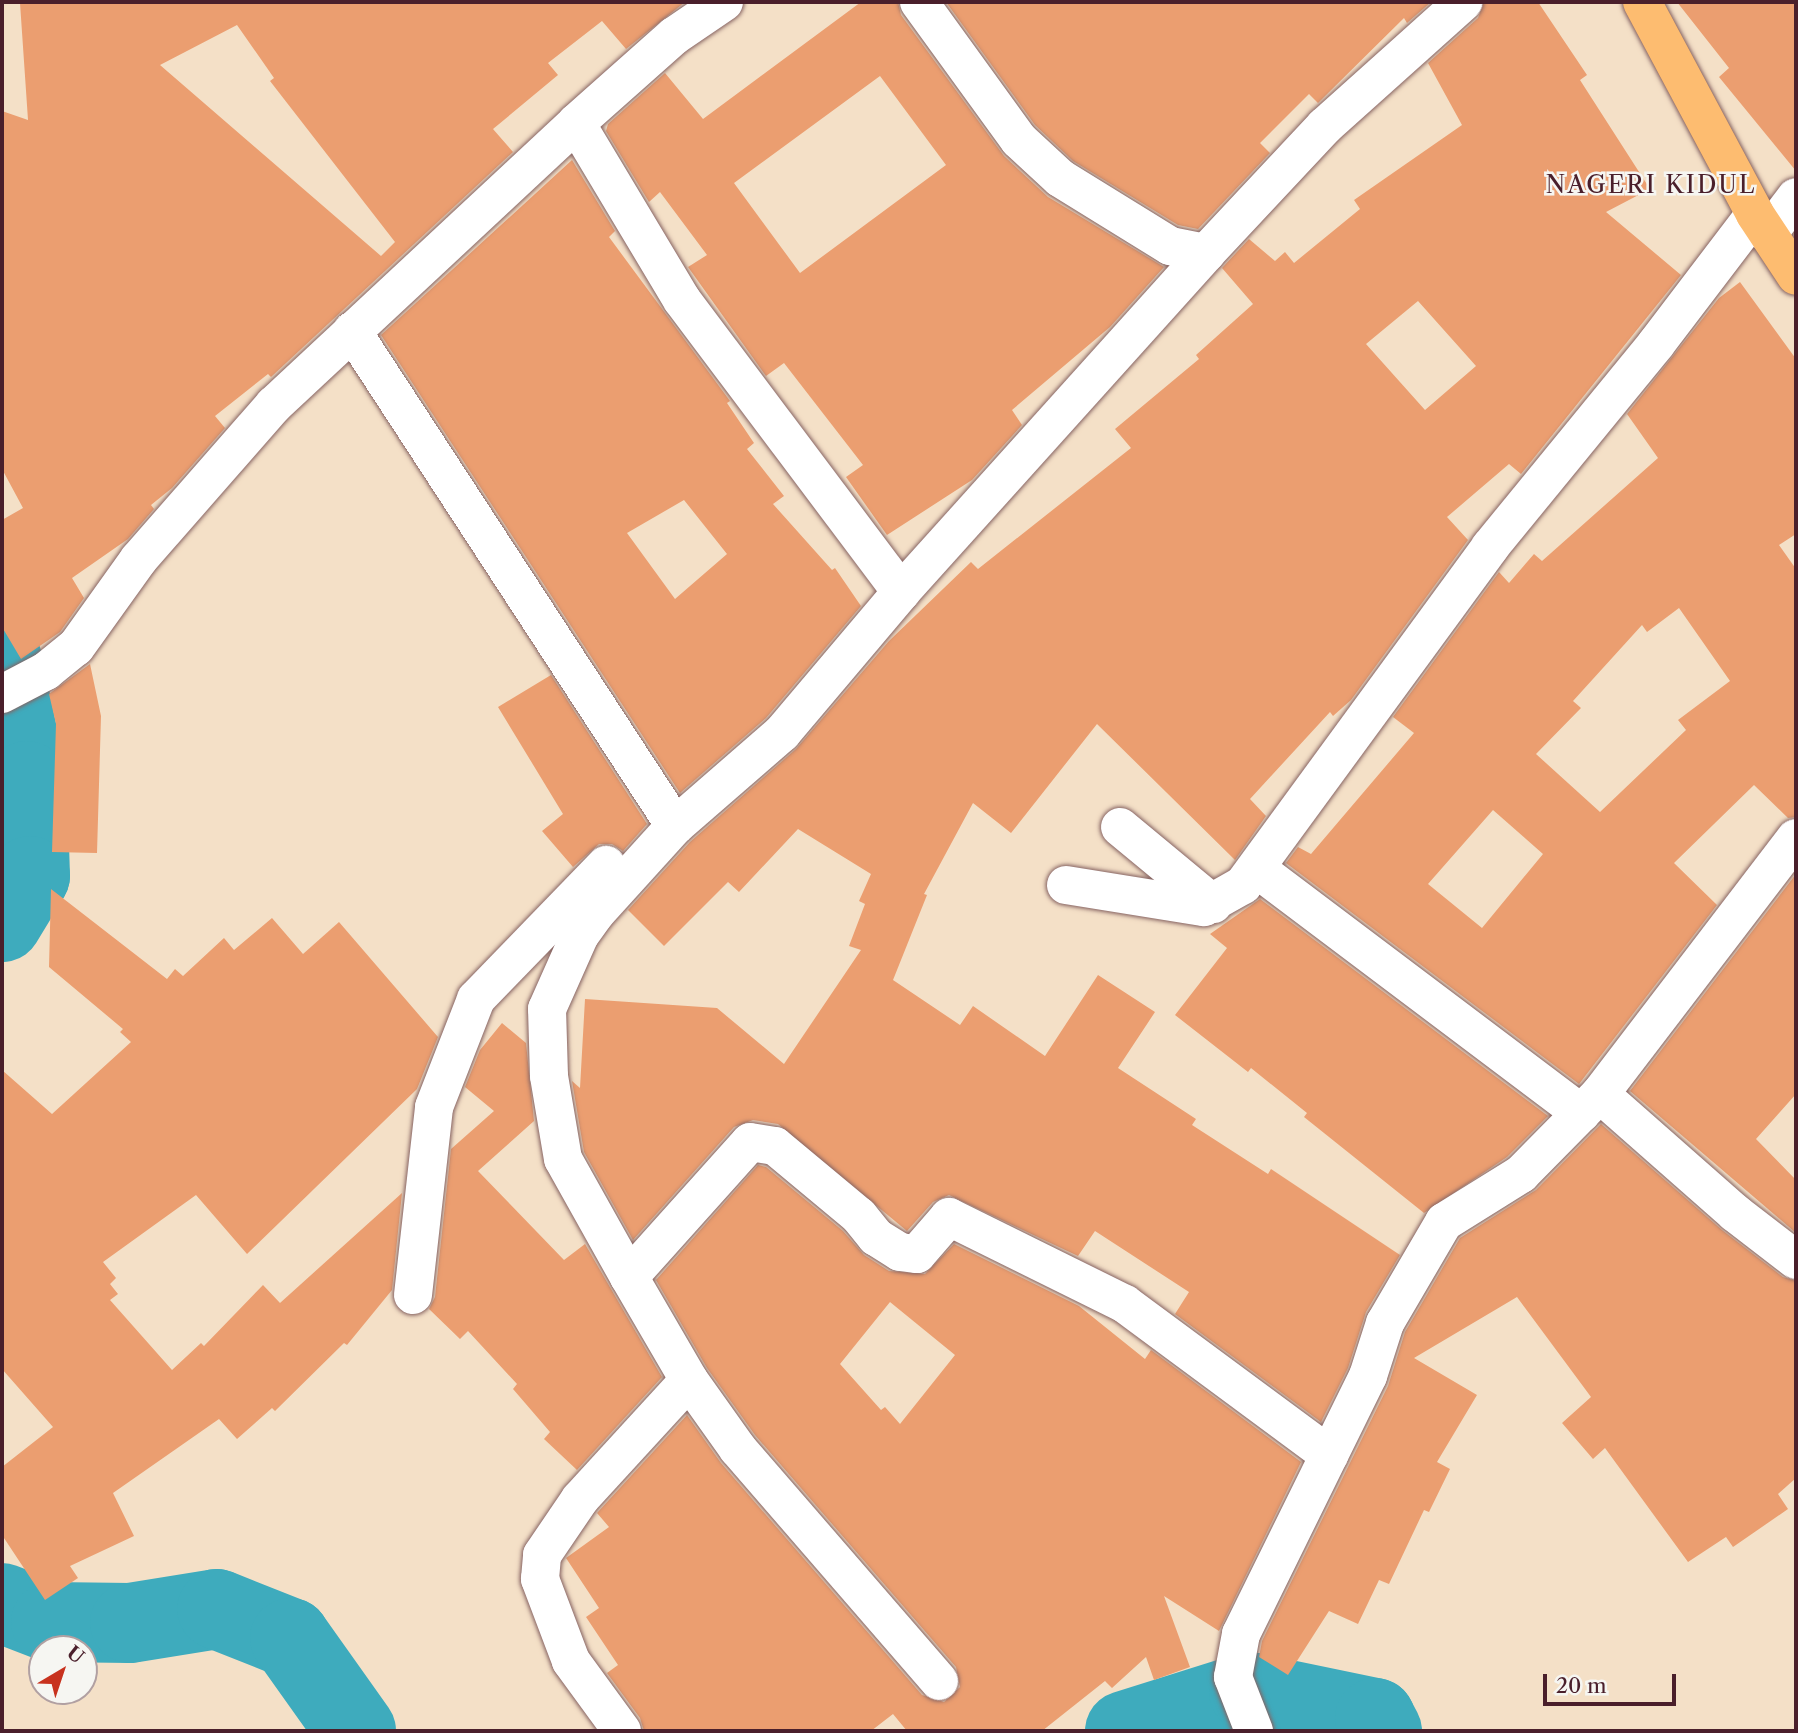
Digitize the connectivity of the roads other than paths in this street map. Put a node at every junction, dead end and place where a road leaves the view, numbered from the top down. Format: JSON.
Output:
{"nodes":[{"id":1,"x":724,"y":2,"type":"edge"},
{"id":2,"x":919,"y":2,"type":"edge"},
{"id":3,"x":1463,"y":2,"type":"edge"},
{"id":4,"x":1642,"y":2,"type":"edge"},
{"id":5,"x":576,"y":123,"type":"junction"},
{"id":6,"x":1796,"y":197,"type":"edge"},
{"id":7,"x":1761,"y":224,"type":"junction"},
{"id":8,"x":1206,"y":253,"type":"junction"},
{"id":9,"x":1796,"y":276,"type":"edge"},
{"id":10,"x":352,"y":331,"type":"junction"},
{"id":11,"x":901,"y":592,"type":"junction"},
{"id":12,"x":2,"y":694,"type":"edge"},
{"id":13,"x":669,"y":816,"type":"junction"},
{"id":14,"x":1120,"y":828,"type":"dead end"},
{"id":15,"x":1796,"y":838,"type":"edge"},
{"id":16,"x":1257,"y":869,"type":"junction"},
{"id":17,"x":1066,"y":884,"type":"dead end"},
{"id":18,"x":1213,"y":904,"type":"junction"},
{"id":19,"x":1591,"y":1103,"type":"junction"},
{"id":20,"x":1796,"y":1260,"type":"edge"},
{"id":21,"x":629,"y":1277,"type":"junction"},
{"id":22,"x":413,"y":1295,"type":"dead end"},
{"id":23,"x":689,"y":1380,"type":"junction"},
{"id":24,"x":1329,"y":1455,"type":"junction"},
{"id":25,"x":939,"y":1681,"type":"dead end"},
{"id":26,"x":622,"y":1731,"type":"edge"},
{"id":27,"x":1254,"y":1731,"type":"edge"}],
"edges":[{"from":1,"to":5,"type":"street"},
{"from":2,"to":8,"type":"street"},
{"from":3,"to":8,"type":"street"},
{"from":4,"to":7,"type":"main road"},
{"from":5,"to":10,"type":"street"},
{"from":5,"to":11,"type":"street"},
{"from":6,"to":7,"type":"street"},
{"from":7,"to":9,"type":"main road"},
{"from":7,"to":16,"type":"street"},
{"from":8,"to":11,"type":"street"},
{"from":10,"to":12,"type":"street"},
{"from":10,"to":13,"type":"street"},
{"from":11,"to":13,"type":"street"},
{"from":13,"to":21,"type":"street"},
{"from":13,"to":22,"type":"street"},
{"from":14,"to":18,"type":"street"},
{"from":15,"to":19,"type":"street"},
{"from":16,"to":18,"type":"street"},
{"from":16,"to":19,"type":"street"},
{"from":17,"to":18,"type":"street"},
{"from":19,"to":20,"type":"street"},
{"from":19,"to":24,"type":"street"},
{"from":21,"to":23,"type":"street"},
{"from":21,"to":24,"type":"street"},
{"from":23,"to":25,"type":"street"},
{"from":23,"to":26,"type":"street"},
{"from":24,"to":27,"type":"street"}]}
